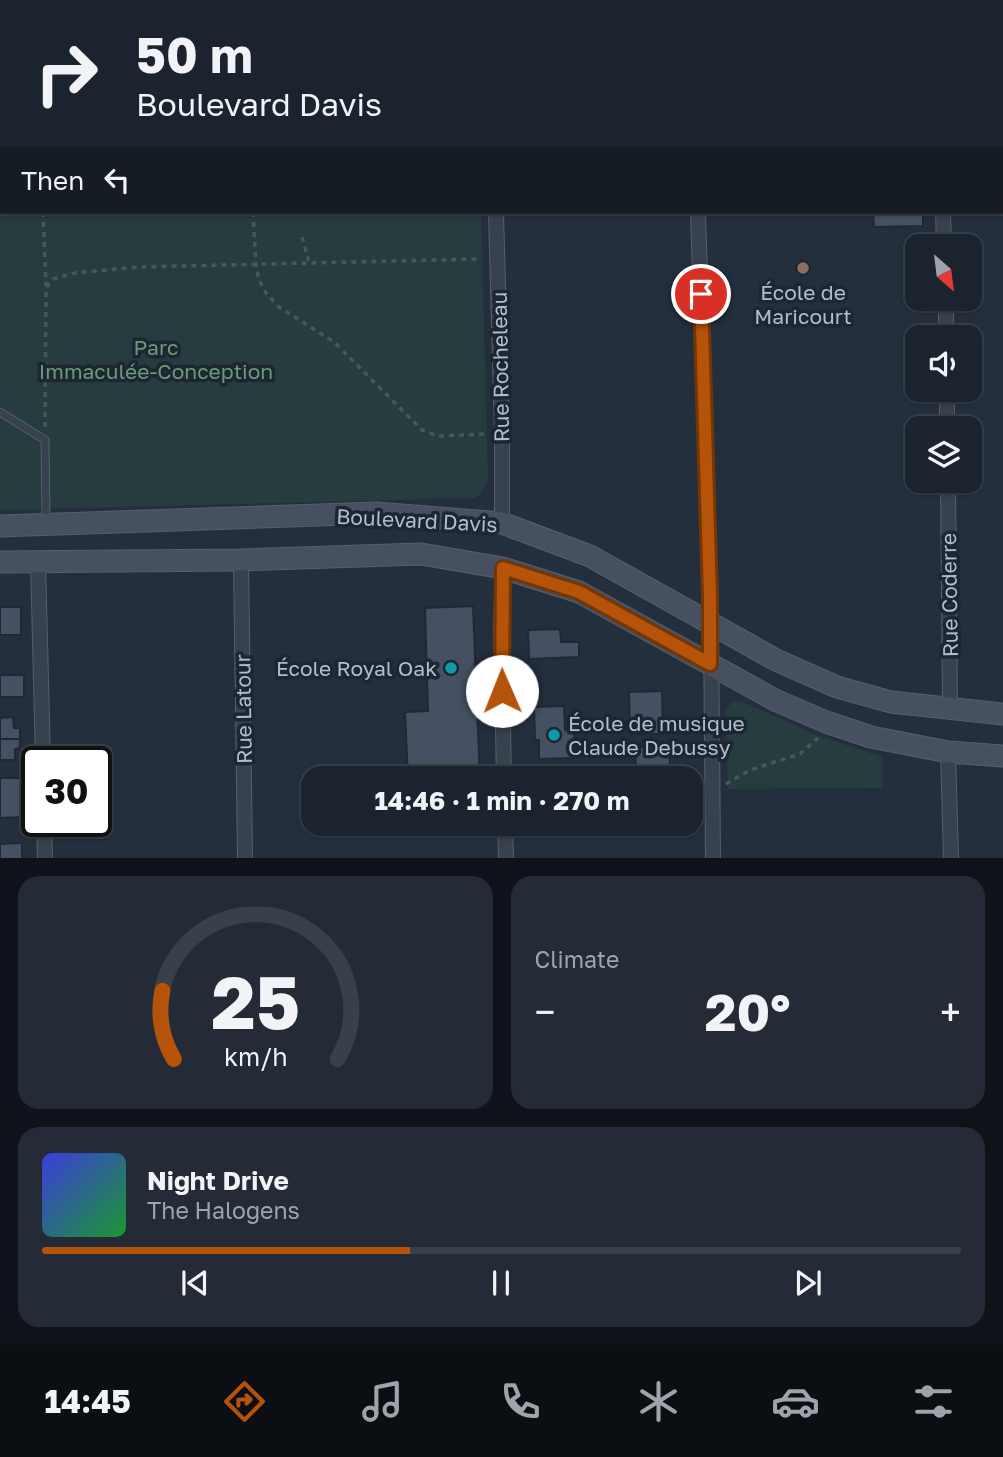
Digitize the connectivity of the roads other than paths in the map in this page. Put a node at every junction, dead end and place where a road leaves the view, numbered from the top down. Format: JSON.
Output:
{"nodes":[{"id":1,"x":496,"y":214,"type":"edge"},
{"id":2,"x":698,"y":214,"type":"edge"},
{"id":3,"x":943,"y":214,"type":"edge"},
{"id":4,"x":944,"y":234,"type":"edge"},
{"id":5,"x":0,"y":412,"type":"edge"},
{"id":6,"x":948,"y":493,"type":"edge"},
{"id":7,"x":502,"y":523,"type":"junction"},
{"id":8,"x":0,"y":526,"type":"edge"},
{"id":9,"x":46,"y":526,"type":"junction"},
{"id":10,"x":241,"y":560,"type":"junction"},
{"id":11,"x":38,"y":561,"type":"junction"},
{"id":12,"x":0,"y":562,"type":"edge"},
{"id":13,"x":503,"y":568,"type":"junction"},
{"id":14,"x":710,"y":622,"type":"junction"},
{"id":15,"x":710,"y":664,"type":"junction"},
{"id":16,"x":950,"y":708,"type":"junction"},
{"id":17,"x":1003,"y":714,"type":"edge"},
{"id":18,"x":43,"y":746,"type":"edge"},
{"id":19,"x":948,"y":752,"type":"junction"},
{"id":20,"x":1003,"y":756,"type":"edge"},
{"id":21,"x":504,"y":766,"type":"edge"},
{"id":22,"x":505,"y":836,"type":"edge"},
{"id":23,"x":44,"y":837,"type":"edge"},
{"id":24,"x":45,"y":858,"type":"edge"},
{"id":25,"x":245,"y":858,"type":"edge"},
{"id":26,"x":506,"y":858,"type":"edge"},
{"id":27,"x":713,"y":858,"type":"edge"},
{"id":28,"x":951,"y":858,"type":"edge"}],
"edges":[{"from":1,"to":7,"type":"street","name":"Rue Rocheleau"},
{"from":2,"to":14,"type":"street"},
{"from":3,"to":4,"type":"street"},
{"from":5,"to":9,"type":"lane"},
{"from":6,"to":16,"type":"street","name":"Rue Coderre"},
{"from":7,"to":9,"type":"street","name":"Boulevard Davis"},
{"from":7,"to":14,"type":"street","name":"Boulevard Davis"},
{"from":8,"to":9,"type":"street","name":"Boulevard Davis"},
{"from":10,"to":11,"type":"street","name":"Boulevard Davis"},
{"from":10,"to":13,"type":"street","name":"Boulevard Davis"},
{"from":10,"to":25,"type":"street","name":"Rue Latour"},
{"from":11,"to":12,"type":"street","name":"Boulevard Davis"},
{"from":11,"to":18,"type":"street"},
{"from":13,"to":15,"type":"street","name":"Boulevard Davis"},
{"from":13,"to":21,"type":"street"},
{"from":14,"to":15,"type":"street"},
{"from":14,"to":16,"type":"street","name":"Boulevard Davis"},
{"from":15,"to":19,"type":"street","name":"Boulevard Davis"},
{"from":15,"to":27,"type":"street"},
{"from":16,"to":17,"type":"street","name":"Boulevard Davis"},
{"from":19,"to":20,"type":"street","name":"Boulevard Davis"},
{"from":19,"to":28,"type":"street"},
{"from":22,"to":26,"type":"street"},
{"from":23,"to":24,"type":"street"}]}
